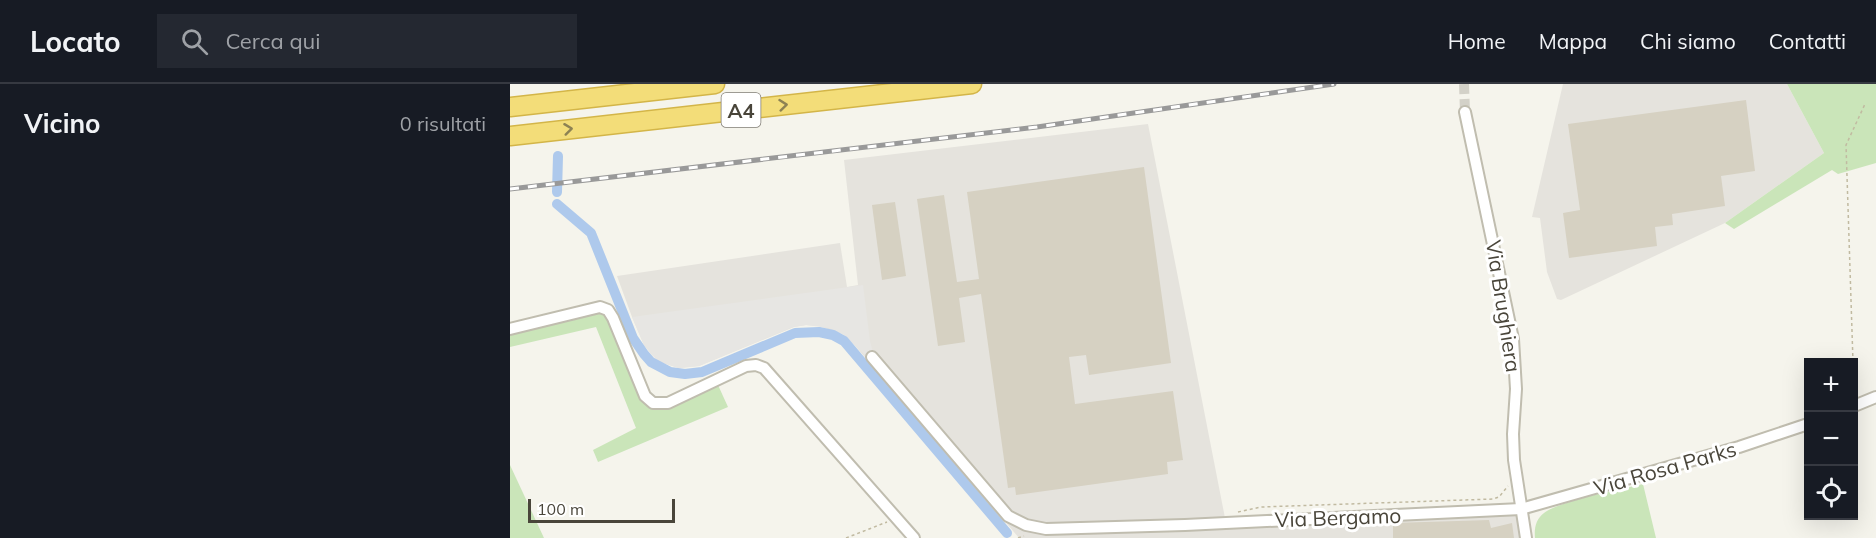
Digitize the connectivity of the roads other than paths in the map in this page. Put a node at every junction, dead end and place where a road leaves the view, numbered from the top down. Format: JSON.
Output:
{"nodes":[{"id":1,"x":715,"y":84,"type":"edge"},
{"id":2,"x":972,"y":84,"type":"edge"},
{"id":3,"x":510,"y":107,"type":"edge"},
{"id":4,"x":1465,"y":112,"type":"tunnel mouth"},
{"id":5,"x":510,"y":136,"type":"edge"},
{"id":6,"x":510,"y":329,"type":"edge"},
{"id":7,"x":872,"y":357,"type":"dead end"},
{"id":8,"x":1876,"y":397,"type":"edge"},
{"id":9,"x":1858,"y":404,"type":"edge"},
{"id":10,"x":1804,"y":426,"type":"edge"},
{"id":11,"x":1521,"y":509,"type":"junction"},
{"id":12,"x":912,"y":536,"type":"edge"},
{"id":13,"x":1526,"y":538,"type":"edge"}],
"edges":[{"from":1,"to":3,"type":"highway","number":"A4"},
{"from":5,"to":2,"type":"highway","number":"A4","one_way":true},
{"from":4,"to":11,"type":"street","name":"Via Brughiera"},
{"from":6,"to":12,"type":"street"},
{"from":7,"to":11,"type":"street","name":"Via Bergamo"},
{"from":8,"to":9,"type":"street"},
{"from":10,"to":11,"type":"street","name":"Via Rosa Parks"},
{"from":11,"to":13,"type":"street","name":"Via Brughiera"}]}
